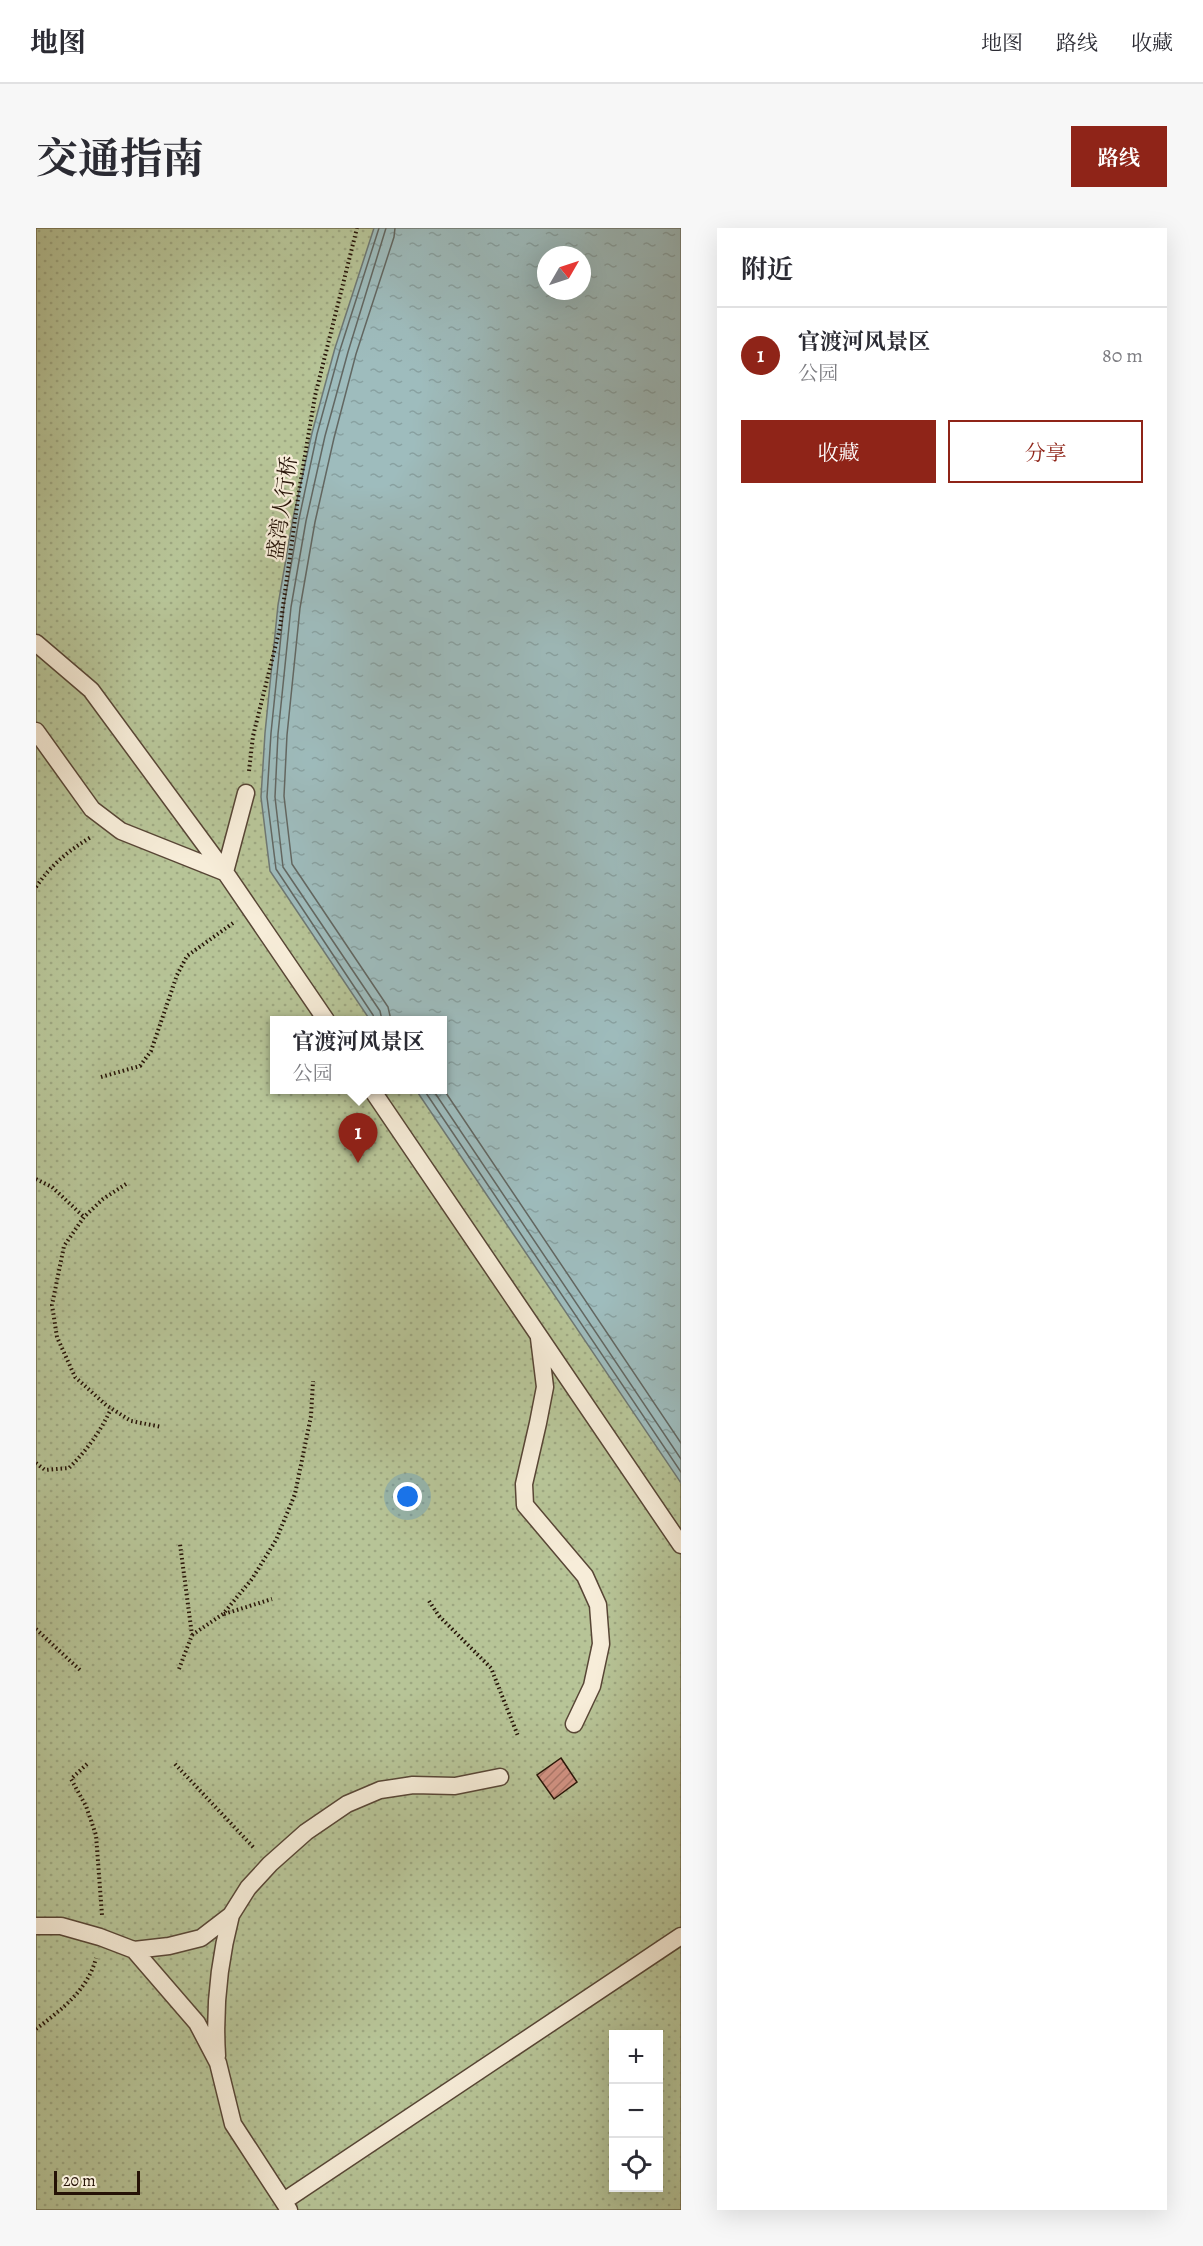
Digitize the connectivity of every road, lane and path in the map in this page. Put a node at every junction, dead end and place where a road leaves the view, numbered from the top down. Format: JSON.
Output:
{"nodes":[{"id":1,"x":357,"y":228,"type":"edge"},
{"id":2,"x":36,"y":643,"type":"edge"},
{"id":3,"x":36,"y":730,"type":"edge"},
{"id":4,"x":246,"y":793,"type":"joint"},
{"id":5,"x":112,"y":824,"type":"junction"},
{"id":6,"x":225,"y":872,"type":"junction"},
{"id":7,"x":36,"y":887,"type":"edge"},
{"id":8,"x":251,"y":911,"type":"junction"},
{"id":9,"x":323,"y":1016,"type":"edge"},
{"id":10,"x":101,"y":1077,"type":"dead end"},
{"id":11,"x":375,"y":1094,"type":"edge"},
{"id":12,"x":36,"y":1179,"type":"edge"},
{"id":13,"x":126,"y":1184,"type":"dead end"},
{"id":14,"x":84,"y":1217,"type":"junction"},
{"id":15,"x":538,"y":1334,"type":"junction"},
{"id":16,"x":313,"y":1381,"type":"dead end"},
{"id":17,"x":111,"y":1409,"type":"junction"},
{"id":18,"x":162,"y":1427,"type":"dead end"},
{"id":19,"x":36,"y":1463,"type":"edge"},
{"id":20,"x":180,"y":1544,"type":"dead end"},
{"id":21,"x":681,"y":1545,"type":"edge"},
{"id":22,"x":272,"y":1599,"type":"dead end"},
{"id":23,"x":429,"y":1601,"type":"dead end"},
{"id":24,"x":224,"y":1614,"type":"junction"},
{"id":25,"x":36,"y":1629,"type":"edge"},
{"id":26,"x":192,"y":1635,"type":"junction"},
{"id":27,"x":179,"y":1669,"type":"dead end"},
{"id":28,"x":80,"y":1670,"type":"dead end"},
{"id":29,"x":574,"y":1724,"type":"dead end"},
{"id":30,"x":518,"y":1737,"type":"dead end"},
{"id":31,"x":87,"y":1764,"type":"dead end"},
{"id":32,"x":175,"y":1764,"type":"dead end"},
{"id":33,"x":500,"y":1777,"type":"dead end"},
{"id":34,"x":270,"y":1864,"type":"junction"},
{"id":35,"x":231,"y":1915,"type":"junction"},
{"id":36,"x":36,"y":1926,"type":"edge"},
{"id":37,"x":100,"y":1936,"type":"junction"},
{"id":38,"x":681,"y":1936,"type":"edge"},
{"id":39,"x":134,"y":1950,"type":"junction"},
{"id":40,"x":36,"y":2029,"type":"edge"},
{"id":41,"x":218,"y":2062,"type":"junction"},
{"id":42,"x":286,"y":2206,"type":"edge"}],
"edges":[{"from":1,"to":4,"type":"path","name":"盛湾人行桥"},
{"from":2,"to":6,"type":"lane"},
{"from":3,"to":5,"type":"lane"},
{"from":4,"to":6,"type":"lane"},
{"from":5,"to":6,"type":"lane"},
{"from":5,"to":7,"type":"path"},
{"from":6,"to":8,"type":"lane"},
{"from":8,"to":9,"type":"lane"},
{"from":8,"to":10,"type":"path"},
{"from":11,"to":15,"type":"lane"},
{"from":12,"to":14,"type":"path"},
{"from":13,"to":14,"type":"path"},
{"from":14,"to":17,"type":"path"},
{"from":15,"to":21,"type":"lane"},
{"from":15,"to":29,"type":"lane"},
{"from":16,"to":24,"type":"path"},
{"from":17,"to":18,"type":"path"},
{"from":17,"to":19,"type":"path"},
{"from":20,"to":26,"type":"path"},
{"from":22,"to":24,"type":"path"},
{"from":23,"to":30,"type":"path"},
{"from":24,"to":26,"type":"path"},
{"from":25,"to":28,"type":"path"},
{"from":26,"to":27,"type":"path"},
{"from":31,"to":37,"type":"path"},
{"from":32,"to":34,"type":"path"},
{"from":33,"to":34,"type":"lane"},
{"from":34,"to":35,"type":"lane"},
{"from":35,"to":39,"type":"lane"},
{"from":35,"to":41,"type":"lane"},
{"from":36,"to":37,"type":"lane"},
{"from":37,"to":39,"type":"lane"},
{"from":37,"to":40,"type":"path"},
{"from":38,"to":42,"type":"lane"},
{"from":39,"to":41,"type":"lane"},
{"from":41,"to":42,"type":"lane"}]}
